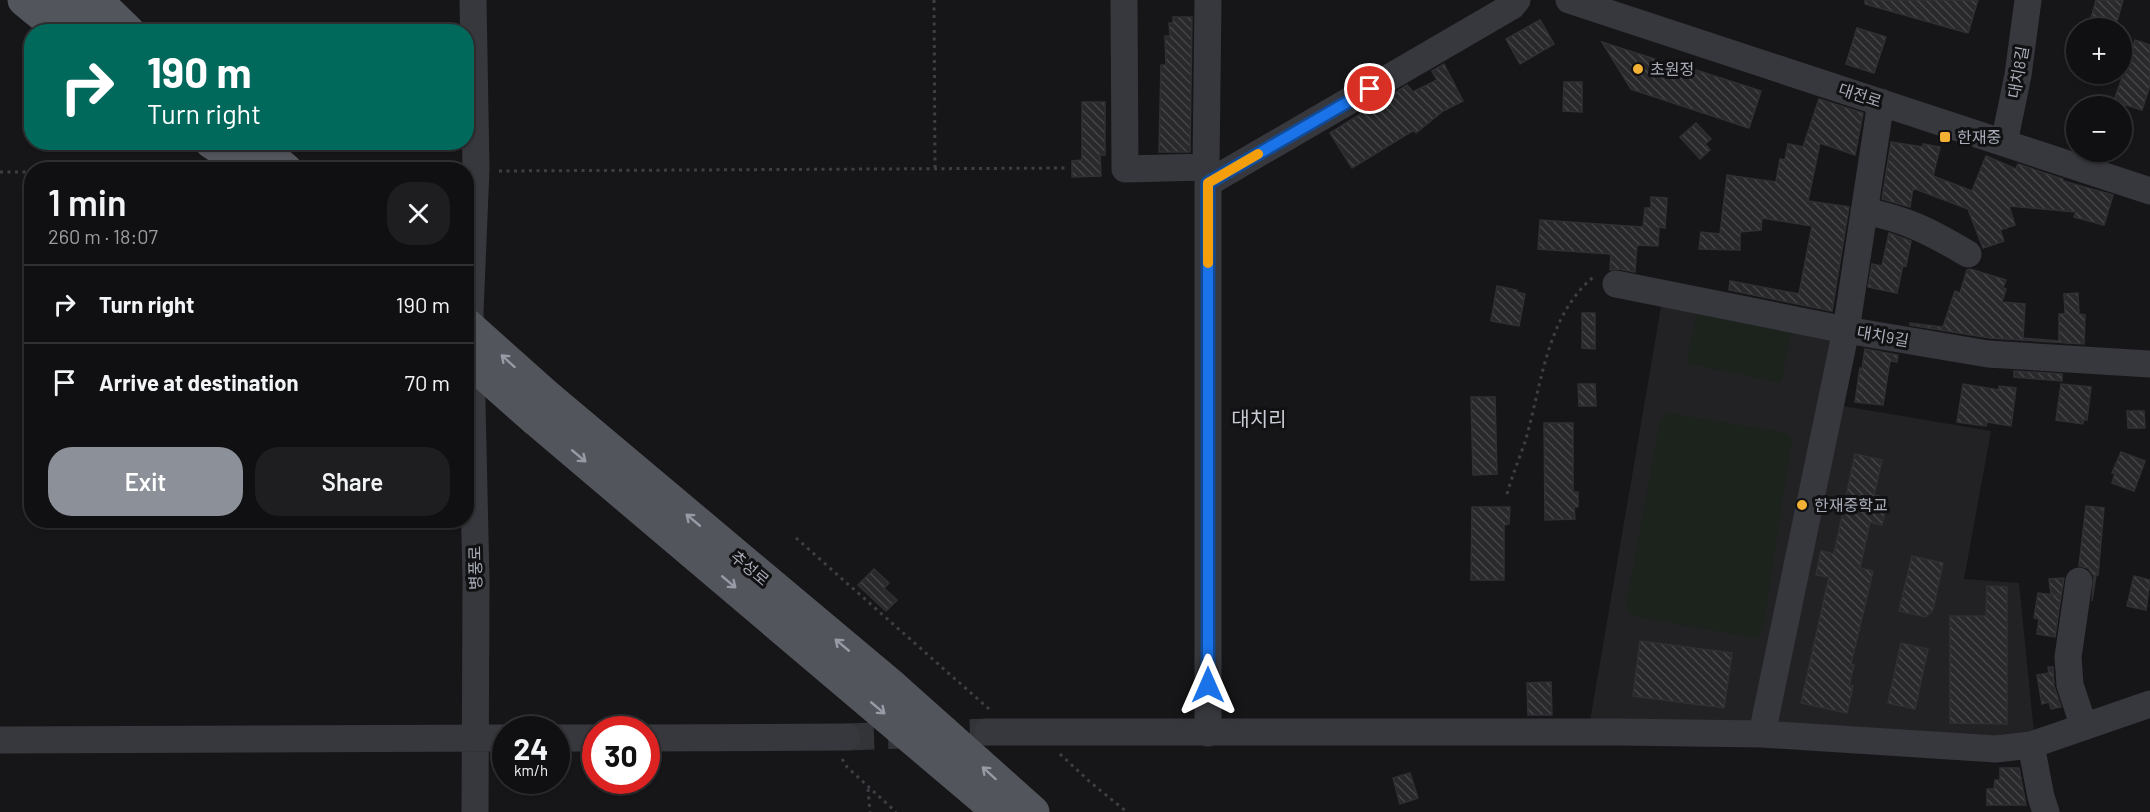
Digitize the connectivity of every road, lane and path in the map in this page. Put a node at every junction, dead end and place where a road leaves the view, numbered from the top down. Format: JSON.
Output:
{"nodes":[{"id":1,"x":24,"y":0,"type":"edge"},
{"id":2,"x":61,"y":0,"type":"edge"},
{"id":3,"x":96,"y":0,"type":"edge"},
{"id":4,"x":112,"y":0,"type":"edge"},
{"id":5,"x":472,"y":0,"type":"edge"},
{"id":6,"x":934,"y":0,"type":"edge"},
{"id":7,"x":1124,"y":0,"type":"edge"},
{"id":8,"x":1208,"y":0,"type":"edge"},
{"id":9,"x":1516,"y":0,"type":"edge"},
{"id":10,"x":1569,"y":0,"type":"edge"},
{"id":11,"x":2028,"y":0,"type":"edge"},
{"id":12,"x":53,"y":24,"type":"edge"},
{"id":13,"x":89,"y":24,"type":"edge"},
{"id":14,"x":121,"y":24,"type":"edge"},
{"id":15,"x":137,"y":24,"type":"edge"},
{"id":16,"x":473,"y":24,"type":"edge"},
{"id":17,"x":474,"y":84,"type":"edge"},
{"id":18,"x":1881,"y":102,"type":"junction"},
{"id":19,"x":2004,"y":143,"type":"junction"},
{"id":20,"x":223,"y":150,"type":"edge"},
{"id":21,"x":237,"y":150,"type":"edge"},
{"id":22,"x":263,"y":150,"type":"edge"},
{"id":23,"x":241,"y":162,"type":"edge"},
{"id":24,"x":251,"y":162,"type":"edge"},
{"id":25,"x":277,"y":162,"type":"edge"},
{"id":26,"x":1069,"y":168,"type":"dead end"},
{"id":27,"x":476,"y":169,"type":"junction"},
{"id":28,"x":935,"y":169,"type":"junction"},
{"id":29,"x":0,"y":172,"type":"edge"},
{"id":30,"x":24,"y":172,"type":"edge"},
{"id":31,"x":1207,"y":175,"type":"junction"},
{"id":32,"x":2150,"y":191,"type":"edge"},
{"id":33,"x":1864,"y":211,"type":"junction"},
{"id":34,"x":474,"y":217,"type":"edge"},
{"id":35,"x":1968,"y":254,"type":"dead end"},
{"id":36,"x":1616,"y":284,"type":"joint"},
{"id":37,"x":1845,"y":330,"type":"junction"},
{"id":38,"x":474,"y":333,"type":"edge"},
{"id":39,"x":474,"y":363,"type":"edge"},
{"id":40,"x":2150,"y":364,"type":"edge"},
{"id":41,"x":542,"y":409,"type":"junction"},
{"id":42,"x":474,"y":492,"type":"edge"},
{"id":43,"x":1507,"y":494,"type":"dead end"},
{"id":44,"x":796,"y":538,"type":"dead end"},
{"id":45,"x":2079,"y":581,"type":"dead end"},
{"id":46,"x":2150,"y":704,"type":"edge"},
{"id":47,"x":2084,"y":727,"type":"junction"},
{"id":48,"x":988,"y":732,"type":"tunnel mouth"},
{"id":49,"x":1015,"y":732,"type":"junction"},
{"id":50,"x":1051,"y":732,"type":"junction"},
{"id":51,"x":1208,"y":733,"type":"junction"},
{"id":52,"x":1762,"y":735,"type":"junction"},
{"id":53,"x":838,"y":737,"type":"joint"},
{"id":54,"x":474,"y":738,"type":"junction"},
{"id":55,"x":492,"y":738,"type":"edge"},
{"id":56,"x":660,"y":738,"type":"edge"},
{"id":57,"x":0,"y":740,"type":"edge"},
{"id":58,"x":2031,"y":745,"type":"junction"},
{"id":59,"x":868,"y":788,"type":"junction"},
{"id":60,"x":475,"y":812,"type":"edge"},
{"id":61,"x":870,"y":812,"type":"edge"},
{"id":62,"x":896,"y":812,"type":"edge"},
{"id":63,"x":999,"y":812,"type":"edge"},
{"id":64,"x":1033,"y":812,"type":"edge"},
{"id":65,"x":1127,"y":812,"type":"edge"},
{"id":66,"x":2046,"y":812,"type":"edge"}],
"edges":[{"from":1,"to":12,"type":"main road"},
{"from":2,"to":13,"type":"main road"},
{"from":3,"to":14,"type":"main road"},
{"from":4,"to":15,"type":"main road"},
{"from":5,"to":16,"type":"street","name":"병풍로"},
{"from":6,"to":28,"type":"path"},
{"from":7,"to":31,"type":"street"},
{"from":8,"to":31,"type":"street"},
{"from":9,"to":31,"type":"street"},
{"from":10,"to":18,"type":"street","name":"대전로"},
{"from":11,"to":19,"type":"street","name":"대치8길"},
{"from":17,"to":27,"type":"street","name":"병풍로"},
{"from":18,"to":19,"type":"street","name":"대전로"},
{"from":18,"to":33,"type":"street","name":"대치9길"},
{"from":19,"to":32,"type":"street","name":"대전로"},
{"from":20,"to":23,"type":"main road"},
{"from":21,"to":24,"type":"main road"},
{"from":22,"to":25,"type":"main road"},
{"from":26,"to":28,"type":"path"},
{"from":27,"to":28,"type":"path"},
{"from":27,"to":34,"type":"street","name":"병풍로"},
{"from":29,"to":30,"type":"path"},
{"from":31,"to":51,"type":"street"},
{"from":33,"to":35,"type":"street"},
{"from":33,"to":37,"type":"street","name":"대치9길"},
{"from":36,"to":37,"type":"street"},
{"from":36,"to":43,"type":"path"},
{"from":37,"to":40,"type":"street","name":"대치9길"},
{"from":37,"to":52,"type":"street"},
{"from":41,"to":38,"type":"main road","name":"추성로","one_way":true,"bridge":true},
{"from":39,"to":41,"type":"main road","name":"추성로","bridge":true},
{"from":41,"to":63,"type":"main road","name":"추성로","one_way":true},
{"from":64,"to":41,"type":"main road","name":"추성로","one_way":true},
{"from":42,"to":54,"type":"street","name":"병풍로"},
{"from":44,"to":49,"type":"path"},
{"from":45,"to":47,"type":"street"},
{"from":46,"to":47,"type":"street"},
{"from":47,"to":58,"type":"street"},
{"from":48,"to":49,"type":"street"},
{"from":49,"to":50,"type":"street"},
{"from":50,"to":51,"type":"street"},
{"from":50,"to":65,"type":"path"},
{"from":51,"to":52,"type":"street"},
{"from":52,"to":58,"type":"street"},
{"from":53,"to":56,"type":"street"},
{"from":53,"to":59,"type":"path"},
{"from":54,"to":55,"type":"street"},
{"from":54,"to":57,"type":"street"},
{"from":54,"to":60,"type":"street","name":"병풍로"},
{"from":58,"to":66,"type":"street"},
{"from":59,"to":61,"type":"path"},
{"from":59,"to":62,"type":"path"}]}
